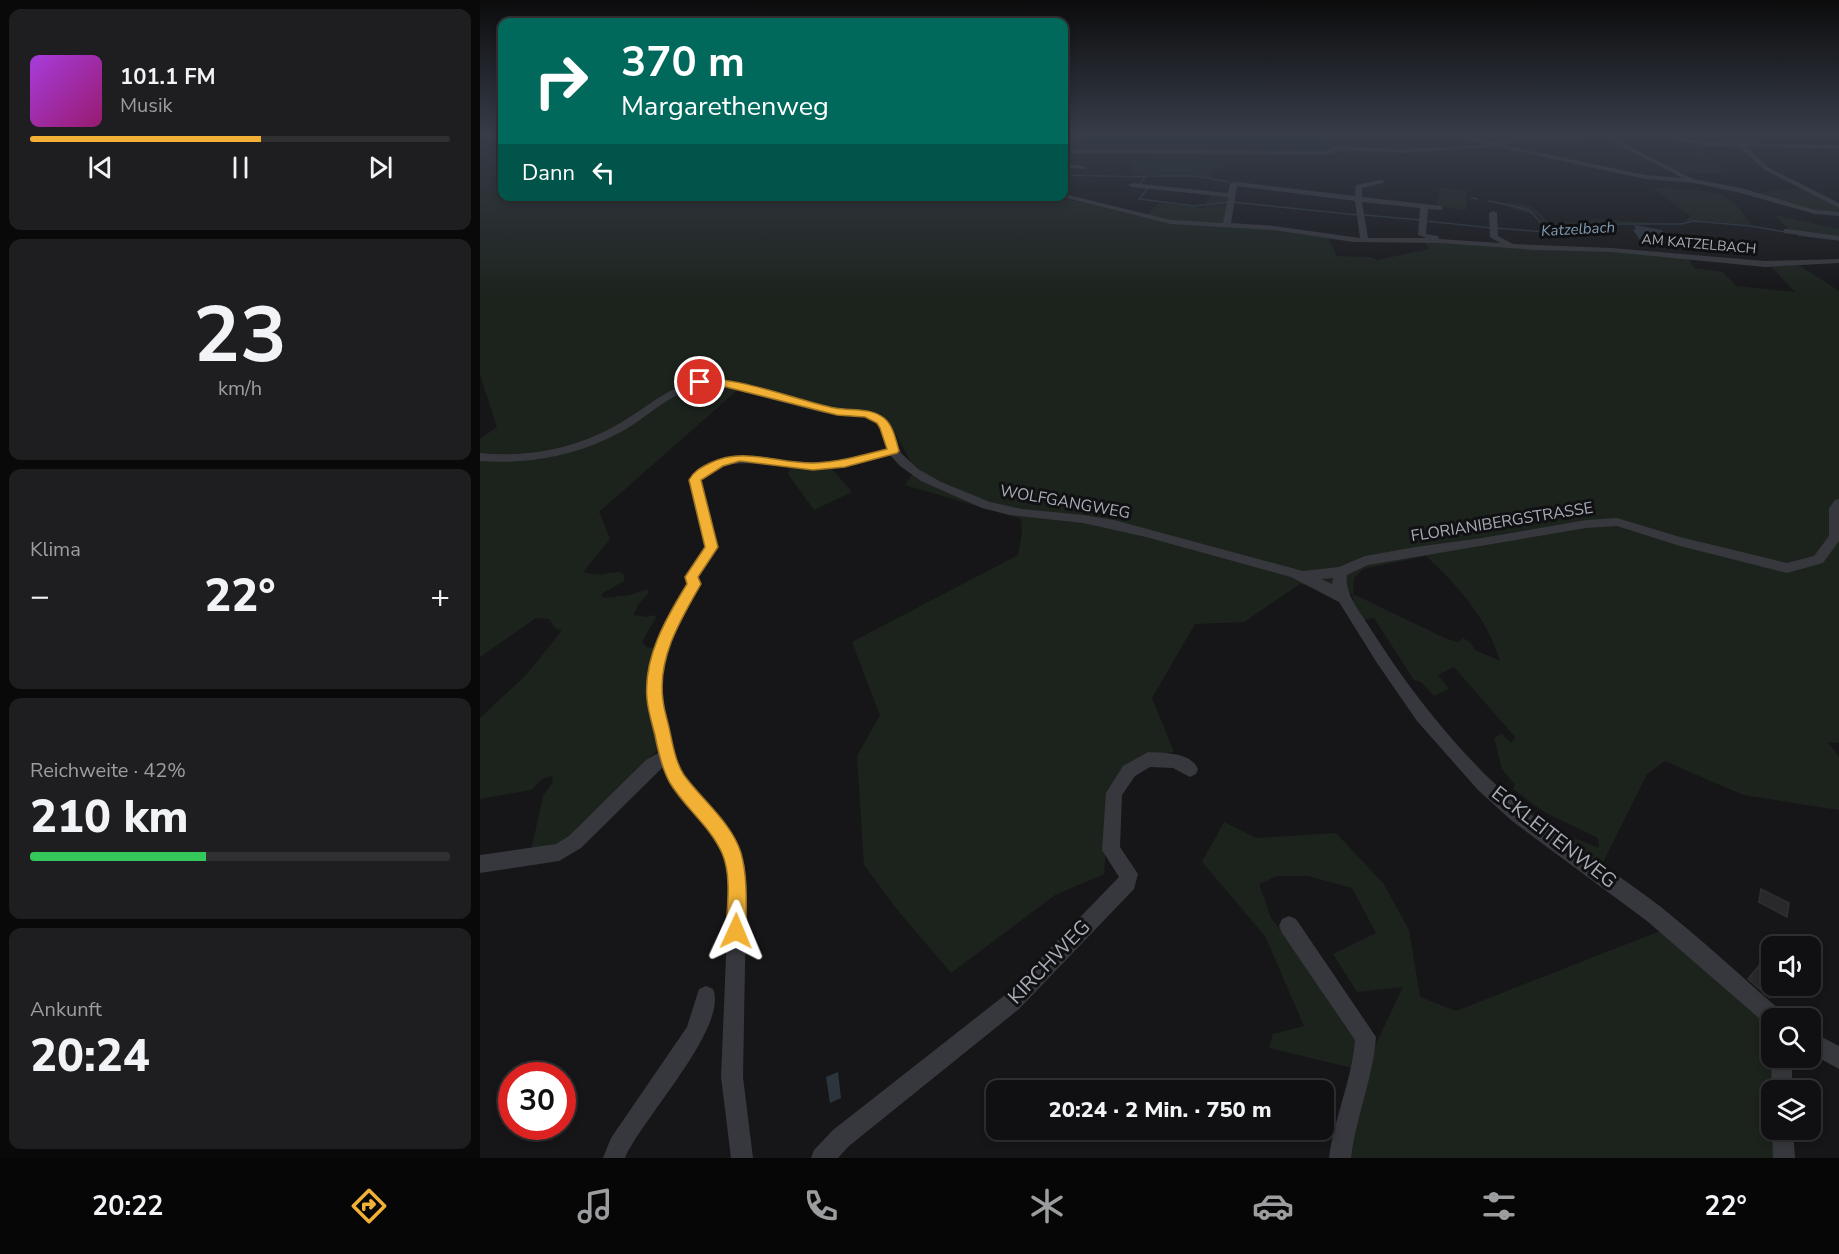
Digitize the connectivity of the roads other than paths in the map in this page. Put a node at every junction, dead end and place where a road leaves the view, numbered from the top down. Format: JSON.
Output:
{"nodes":[{"id":1,"x":1172,"y":189,"type":"edge"},
{"id":2,"x":1232,"y":189,"type":"edge"},
{"id":3,"x":1275,"y":189,"type":"edge"},
{"id":4,"x":1359,"y":189,"type":"edge"},
{"id":5,"x":1733,"y":189,"type":"edge"},
{"id":6,"x":1806,"y":189,"type":"edge"},
{"id":7,"x":1231,"y":195,"type":"junction"},
{"id":8,"x":1068,"y":198,"type":"edge"},
{"id":9,"x":1358,"y":199,"type":"junction"},
{"id":10,"x":1424,"y":206,"type":"junction"},
{"id":11,"x":1839,"y":206,"type":"edge"},
{"id":12,"x":1439,"y":208,"type":"dead end"},
{"id":13,"x":1839,"y":214,"type":"edge"},
{"id":14,"x":1505,"y":218,"type":"dead end"},
{"id":15,"x":1227,"y":225,"type":"junction"},
{"id":16,"x":1787,"y":231,"type":"dead end"},
{"id":17,"x":1839,"y":238,"type":"edge"},
{"id":18,"x":1364,"y":240,"type":"junction"},
{"id":19,"x":1452,"y":241,"type":"junction"},
{"id":20,"x":1520,"y":247,"type":"junction"},
{"id":21,"x":1839,"y":261,"type":"edge"},
{"id":22,"x":893,"y":451,"type":"junction"},
{"id":23,"x":480,"y":457,"type":"edge"},
{"id":24,"x":1839,"y":503,"type":"edge"},
{"id":25,"x":1341,"y":572,"type":"junction"},
{"id":26,"x":1304,"y":575,"type":"junction"},
{"id":27,"x":1344,"y":598,"type":"junction"},
{"id":28,"x":667,"y":756,"type":"junction"},
{"id":29,"x":1190,"y":769,"type":"dead end"},
{"id":30,"x":480,"y":864,"type":"edge"},
{"id":31,"x":1289,"y":926,"type":"dead end"},
{"id":32,"x":706,"y":996,"type":"dead end"},
{"id":33,"x":1762,"y":1008,"type":"edge"},
{"id":34,"x":1821,"y":1047,"type":"edge"},
{"id":35,"x":1839,"y":1058,"type":"edge"},
{"id":36,"x":1783,"y":1140,"type":"edge"},
{"id":37,"x":614,"y":1158,"type":"edge"},
{"id":38,"x":742,"y":1158,"type":"edge"},
{"id":39,"x":822,"y":1158,"type":"edge"},
{"id":40,"x":1340,"y":1158,"type":"edge"},
{"id":41,"x":1784,"y":1158,"type":"edge"}],
"edges":[{"from":1,"to":7,"type":"street"},
{"from":2,"to":7,"type":"street"},
{"from":3,"to":9,"type":"street"},
{"from":4,"to":9,"type":"street"},
{"from":5,"to":13,"type":"street"},
{"from":6,"to":11,"type":"street"},
{"from":7,"to":15,"type":"street"},
{"from":8,"to":15,"type":"street","name":"AM KATZELBACH"},
{"from":9,"to":10,"type":"street"},
{"from":9,"to":18,"type":"street"},
{"from":10,"to":12,"type":"street"},
{"from":10,"to":19,"type":"street","name":"AM KATZELBACH"},
{"from":14,"to":20,"type":"street","name":"AM KATZELBACH"},
{"from":15,"to":18,"type":"street","name":"AM KATZELBACH"},
{"from":16,"to":17,"type":"street"},
{"from":18,"to":19,"type":"street","name":"AM KATZELBACH"},
{"from":19,"to":20,"type":"street","name":"AM KATZELBACH"},
{"from":20,"to":21,"type":"street","name":"AM KATZELBACH"},
{"from":22,"to":23,"type":"street","name":"WOLFGANGWEG"},
{"from":22,"to":26,"type":"street","name":"WOLFGANGWEG"},
{"from":22,"to":28,"type":"street"},
{"from":24,"to":25,"type":"street","name":"FLORIANIBERGSTRASSE"},
{"from":25,"to":26,"type":"street","name":"FLORIANIBERGSTRASSE"},
{"from":25,"to":27,"type":"street","name":"ECKLEITENWEG"},
{"from":26,"to":27,"type":"street","name":"ECKLEITENWEG"},
{"from":27,"to":33,"type":"street","name":"ECKLEITENWEG"},
{"from":28,"to":30,"type":"street"},
{"from":28,"to":38,"type":"street"},
{"from":29,"to":39,"type":"street","name":"KIRCHWEG"},
{"from":31,"to":40,"type":"street"},
{"from":32,"to":37,"type":"street"},
{"from":34,"to":35,"type":"street"},
{"from":36,"to":41,"type":"street"}]}
